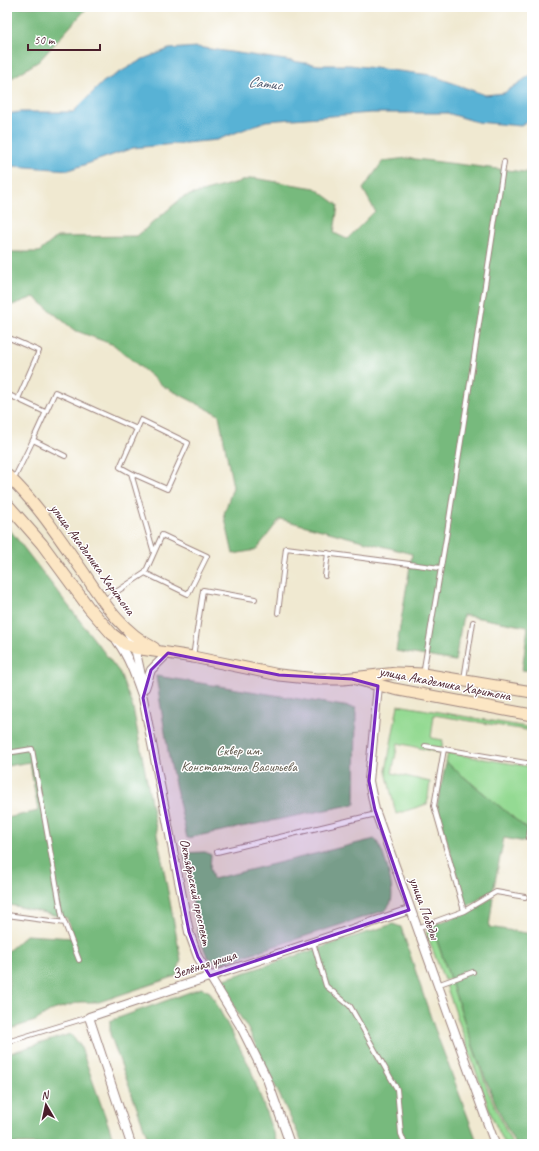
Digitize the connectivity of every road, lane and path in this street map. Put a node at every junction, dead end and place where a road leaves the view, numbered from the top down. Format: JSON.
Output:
{"nodes":[{"id":1,"x":504,"y":162,"type":"dead end"},
{"id":2,"x":7,"y":337,"type":"edge"},
{"id":3,"x":7,"y":394,"type":"edge"},
{"id":4,"x":18,"y":399,"type":"junction"},
{"id":5,"x":45,"y":412,"type":"junction"},
{"id":6,"x":137,"y":429,"type":"junction"},
{"id":7,"x":33,"y":440,"type":"junction"},
{"id":8,"x":65,"y":456,"type":"dead end"},
{"id":9,"x":131,"y":473,"type":"junction"},
{"id":10,"x":10,"y":478,"type":"edge"},
{"id":11,"x":7,"y":504,"type":"edge"},
{"id":12,"x":154,"y":553,"type":"junction"},
{"id":13,"x":328,"y":553,"type":"junction"},
{"id":14,"x":440,"y":568,"type":"junction"},
{"id":15,"x":145,"y":573,"type":"junction"},
{"id":16,"x":325,"y":576,"type":"dead end"},
{"id":17,"x":255,"y":599,"type":"dead end"},
{"id":18,"x":103,"y":600,"type":"junction"},
{"id":19,"x":278,"y":613,"type":"dead end"},
{"id":20,"x":473,"y":622,"type":"dead end"},
{"id":21,"x":127,"y":630,"type":"junction"},
{"id":22,"x":112,"y":634,"type":"junction"},
{"id":23,"x":135,"y":648,"type":"junction"},
{"id":24,"x":165,"y":652,"type":"junction"},
{"id":25,"x":193,"y":657,"type":"junction"},
{"id":26,"x":423,"y":674,"type":"junction"},
{"id":27,"x":379,"y":675,"type":"junction"},
{"id":28,"x":352,"y":678,"type":"junction"},
{"id":29,"x":464,"y":680,"type":"junction"},
{"id":30,"x":378,"y":686,"type":"junction"},
{"id":31,"x":532,"y":692,"type":"edge"},
{"id":32,"x":142,"y":698,"type":"junction"},
{"id":33,"x":532,"y":715,"type":"edge"},
{"id":34,"x":425,"y":746,"type":"dead end"},
{"id":35,"x":444,"y":749,"type":"junction"},
{"id":36,"x":7,"y":753,"type":"edge"},
{"id":37,"x":532,"y":764,"type":"edge"},
{"id":38,"x":376,"y":814,"type":"junction"},
{"id":39,"x":532,"y":815,"type":"edge"},
{"id":40,"x":532,"y":838,"type":"edge"},
{"id":41,"x":217,"y":852,"type":"dead end"},
{"id":42,"x":525,"y":896,"type":"dead end"},
{"id":43,"x":409,"y":910,"type":"junction"},
{"id":44,"x":464,"y":911,"type":"junction"},
{"id":45,"x":7,"y":915,"type":"edge"},
{"id":46,"x":65,"y":923,"type":"junction"},
{"id":47,"x":416,"y":928,"type":"junction"},
{"id":48,"x":313,"y":942,"type":"junction"},
{"id":49,"x":79,"y":960,"type":"dead end"},
{"id":50,"x":473,"y":972,"type":"dead end"},
{"id":51,"x":210,"y":976,"type":"junction"},
{"id":52,"x":437,"y":986,"type":"junction"},
{"id":53,"x":89,"y":1017,"type":"junction"},
{"id":54,"x":7,"y":1042,"type":"edge"},
{"id":55,"x":131,"y":1144,"type":"edge"},
{"id":56,"x":290,"y":1144,"type":"edge"},
{"id":57,"x":405,"y":1144,"type":"edge"},
{"id":58,"x":495,"y":1144,"type":"edge"}],
"edges":[{"from":1,"to":14,"type":"lane"},
{"from":2,"to":4,"type":"lane"},
{"from":3,"to":4,"type":"lane"},
{"from":4,"to":5,"type":"lane"},
{"from":5,"to":6,"type":"lane"},
{"from":5,"to":7,"type":"lane"},
{"from":6,"to":9,"type":"lane"},
{"from":6,"to":9,"type":"lane"},
{"from":7,"to":8,"type":"lane"},
{"from":7,"to":10,"type":"lane"},
{"from":9,"to":12,"type":"lane"},
{"from":10,"to":18,"type":"main road","name":"улица Академика Харитона"},
{"from":11,"to":22,"type":"main road","name":"улица Академика Харитона"},
{"from":12,"to":15,"type":"lane"},
{"from":12,"to":15,"type":"lane"},
{"from":13,"to":14,"type":"lane"},
{"from":13,"to":16,"type":"lane"},
{"from":13,"to":19,"type":"lane"},
{"from":14,"to":26,"type":"lane"},
{"from":15,"to":18,"type":"lane"},
{"from":17,"to":25,"type":"lane"},
{"from":18,"to":21,"type":"main road","name":"улица Академика Харитона"},
{"from":20,"to":29,"type":"lane"},
{"from":21,"to":23,"type":"street","name":"Октябрьский проспект"},
{"from":21,"to":24,"type":"main road","name":"улица Академика Харитона"},
{"from":22,"to":23,"type":"main road","name":"улица Академика Харитона"},
{"from":22,"to":32,"type":"street","name":"Октябрьский проспект"},
{"from":23,"to":24,"type":"main road","name":"улица Академика Харитона"},
{"from":23,"to":32,"type":"street","name":"Октябрьский проспект"},
{"from":24,"to":25,"type":"main road","name":"улица Академика Харитона"},
{"from":24,"to":32,"type":"street","name":"Октябрьский проспект"},
{"from":25,"to":28,"type":"main road","name":"улица Академика Харитона"},
{"from":26,"to":27,"type":"main road","name":"улица Академика Харитона"},
{"from":26,"to":29,"type":"main road","name":"улица Академика Харитона"},
{"from":27,"to":28,"type":"main road","name":"улица Академика Харитона"},
{"from":27,"to":30,"type":"main road","name":"улица Победы"},
{"from":28,"to":30,"type":"main road","name":"улица Академика Харитона"},
{"from":29,"to":31,"type":"main road","name":"улица Академика Харитона"},
{"from":30,"to":33,"type":"main road","name":"улица Академика Харитона"},
{"from":30,"to":38,"type":"street","name":"улица Победы"},
{"from":32,"to":51,"type":"street","name":"Октябрьский проспект"},
{"from":34,"to":35,"type":"lane"},
{"from":35,"to":37,"type":"lane"},
{"from":35,"to":44,"type":"lane"},
{"from":36,"to":46,"type":"lane"},
{"from":38,"to":41,"type":"lane"},
{"from":38,"to":43,"type":"street","name":"улица Победы"},
{"from":39,"to":40,"type":"lane"},
{"from":42,"to":44,"type":"lane"},
{"from":43,"to":47,"type":"street","name":"улица Победы"},
{"from":43,"to":48,"type":"street","name":"Зелёная улица"},
{"from":44,"to":47,"type":"lane"},
{"from":45,"to":46,"type":"lane"},
{"from":46,"to":49,"type":"lane"},
{"from":47,"to":52,"type":"street","name":"улица Победы"},
{"from":48,"to":51,"type":"street","name":"Зелёная улица"},
{"from":48,"to":57,"type":"lane"},
{"from":50,"to":52,"type":"lane"},
{"from":51,"to":53,"type":"street","name":"Зелёная улица"},
{"from":51,"to":56,"type":"street","name":"Октябрьский проспект"},
{"from":52,"to":58,"type":"street","name":"улица Победы"},
{"from":53,"to":54,"type":"lane","name":"Зелёная улица"},
{"from":53,"to":55,"type":"street"}]}
